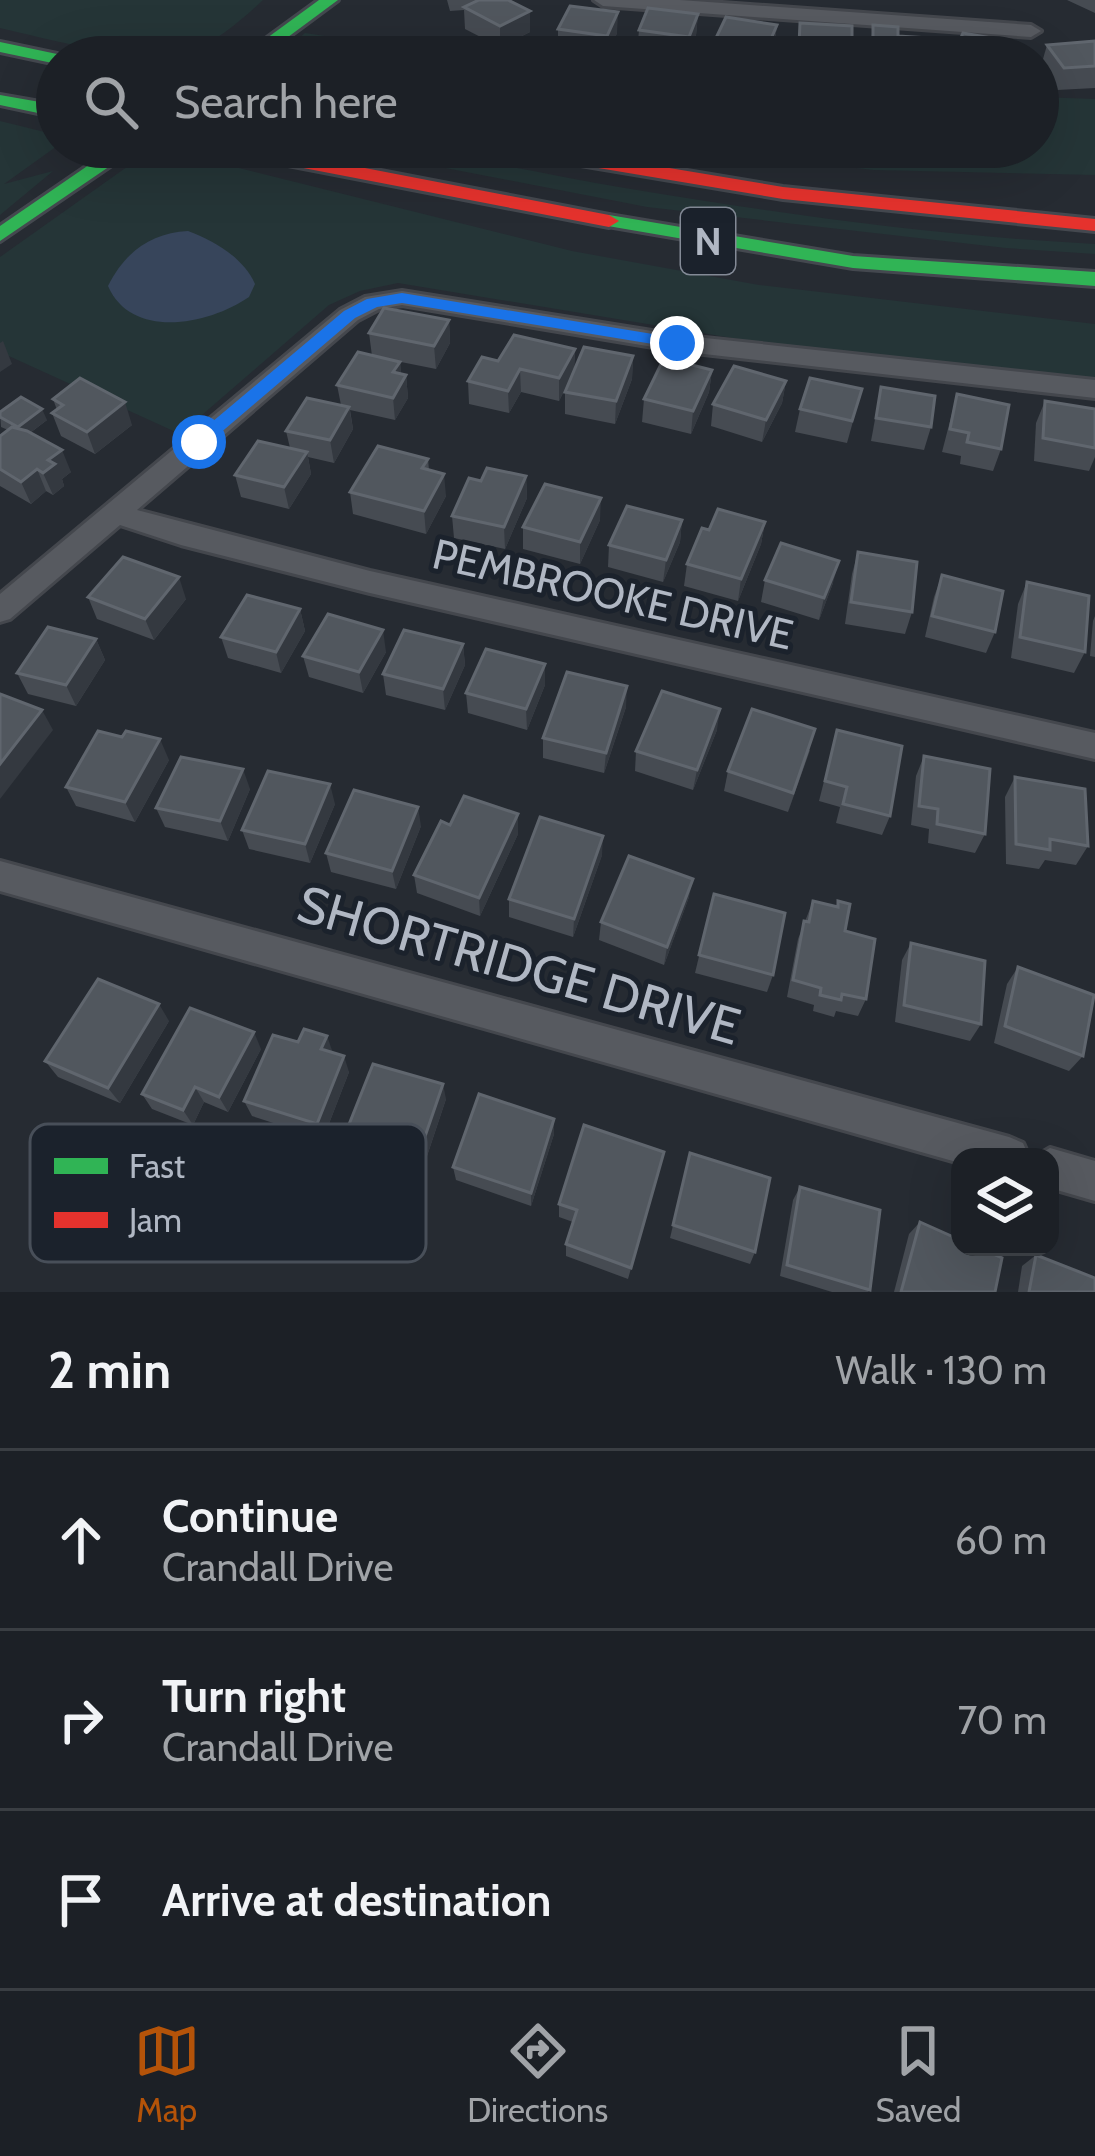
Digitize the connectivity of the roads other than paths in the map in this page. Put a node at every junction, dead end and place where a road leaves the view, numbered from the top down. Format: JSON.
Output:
{"nodes":[{"id":1,"x":286,"y":0,"type":"edge"},
{"id":2,"x":330,"y":0,"type":"edge"},
{"id":3,"x":603,"y":0,"type":"edge"},
{"id":4,"x":828,"y":6,"type":"edge"},
{"id":5,"x":1031,"y":31,"type":"dead end"},
{"id":6,"x":253,"y":36,"type":"edge"},
{"id":7,"x":263,"y":36,"type":"edge"},
{"id":8,"x":0,"y":47,"type":"edge"},
{"id":9,"x":36,"y":54,"type":"edge"},
{"id":10,"x":0,"y":100,"type":"edge"},
{"id":11,"x":36,"y":107,"type":"edge"},
{"id":12,"x":57,"y":168,"type":"edge"},
{"id":13,"x":100,"y":168,"type":"edge"},
{"id":14,"x":332,"y":168,"type":"edge"},
{"id":15,"x":626,"y":168,"type":"edge"},
{"id":16,"x":688,"y":179,"type":"junction"},
{"id":17,"x":1025,"y":189,"type":"dead end"},
{"id":18,"x":0,"y":215,"type":"edge"},
{"id":19,"x":1095,"y":225,"type":"edge"},
{"id":20,"x":0,"y":235,"type":"edge"},
{"id":21,"x":853,"y":262,"type":"junction"},
{"id":22,"x":1095,"y":279,"type":"edge"},
{"id":23,"x":1084,"y":300,"type":"edge"},
{"id":24,"x":1095,"y":389,"type":"edge"},
{"id":25,"x":116,"y":513,"type":"junction"},
{"id":26,"x":0,"y":611,"type":"edge"},
{"id":27,"x":1095,"y":746,"type":"edge"},
{"id":28,"x":0,"y":876,"type":"edge"},
{"id":29,"x":977,"y":1148,"type":"edge"},
{"id":30,"x":1059,"y":1171,"type":"edge"},
{"id":31,"x":1095,"y":1181,"type":"edge"}],
"edges":[{"from":1,"to":6,"type":"main road"},
{"from":2,"to":7,"type":"main road"},
{"from":3,"to":4,"type":"street"},
{"from":4,"to":5,"type":"street"},
{"from":8,"to":9,"type":"main road"},
{"from":10,"to":11,"type":"main road"},
{"from":12,"to":18,"type":"main road"},
{"from":13,"to":20,"type":"main road"},
{"from":14,"to":21,"type":"main road","number":"N"},
{"from":15,"to":16,"type":"main road","number":"N"},
{"from":16,"to":17,"type":"main road"},
{"from":16,"to":19,"type":"main road","number":"N"},
{"from":21,"to":22,"type":"main road","number":"N"},
{"from":21,"to":23,"type":"main road"},
{"from":24,"to":25,"type":"street"},
{"from":25,"to":26,"type":"street"},
{"from":25,"to":27,"type":"street","name":"PEMBROOKE DRIVE"},
{"from":28,"to":29,"type":"street","name":"SHORTRIDGE DRIVE"},
{"from":30,"to":31,"type":"street"}]}
